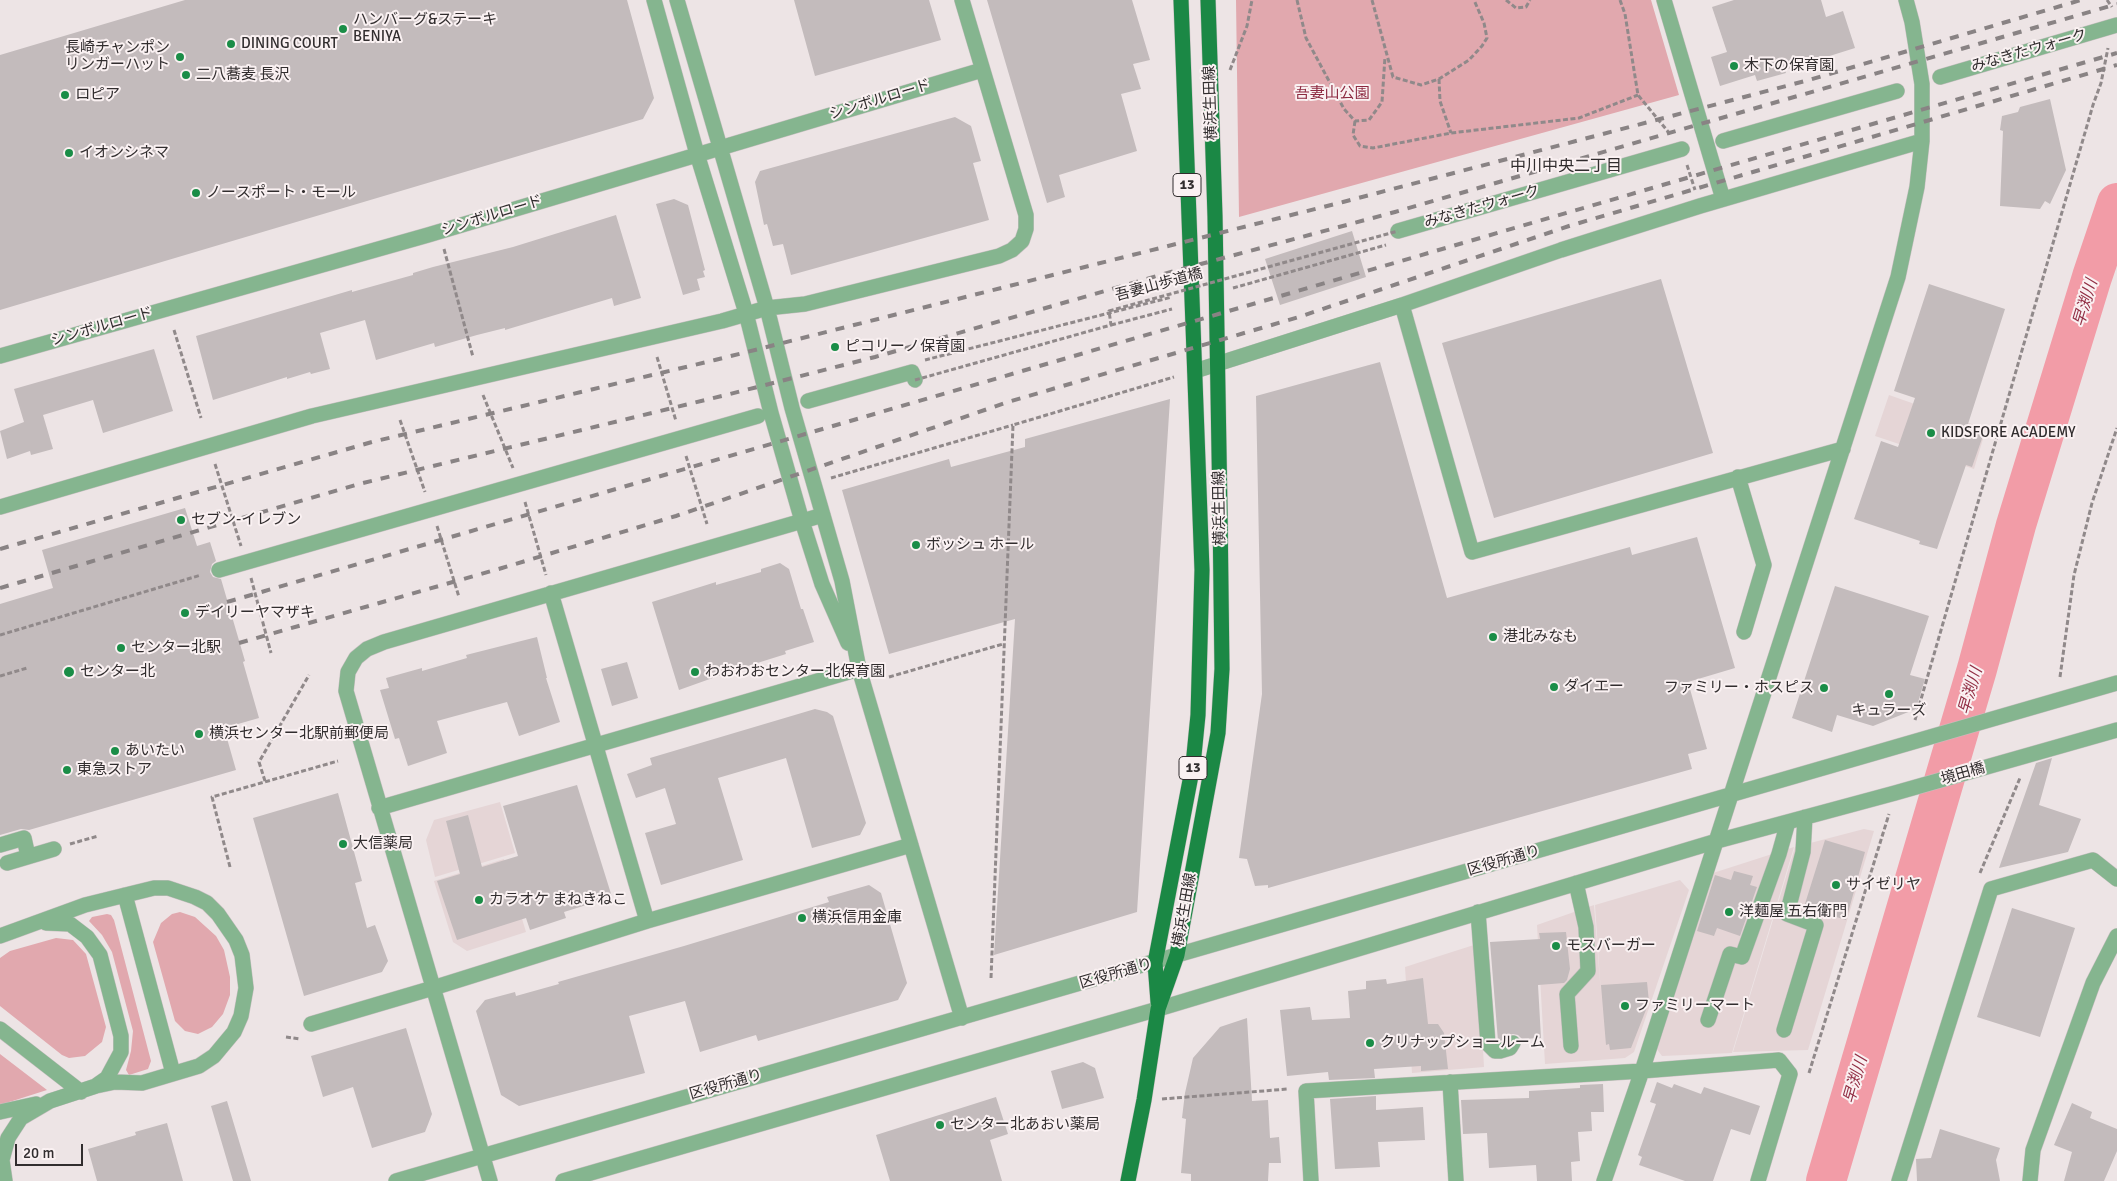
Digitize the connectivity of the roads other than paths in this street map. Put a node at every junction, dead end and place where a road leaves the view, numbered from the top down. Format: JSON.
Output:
{"nodes":[{"id":1,"x":654,"y":0,"type":"edge"},
{"id":2,"x":677,"y":0,"type":"edge"},
{"id":3,"x":962,"y":0,"type":"edge"},
{"id":4,"x":1181,"y":0,"type":"edge"},
{"id":5,"x":1208,"y":0,"type":"edge"},
{"id":6,"x":1664,"y":0,"type":"edge"},
{"id":7,"x":1906,"y":0,"type":"edge"},
{"id":8,"x":2114,"y":26,"type":"edge"},
{"id":9,"x":982,"y":70,"type":"junction"},
{"id":10,"x":1940,"y":77,"type":"dead end"},
{"id":11,"x":1897,"y":91,"type":"dead end"},
{"id":12,"x":1723,"y":141,"type":"dead end"},
{"id":13,"x":1922,"y":141,"type":"junction"},
{"id":14,"x":718,"y":148,"type":"junction"},
{"id":15,"x":1682,"y":149,"type":"road end"},
{"id":16,"x":697,"y":154,"type":"junction"},
{"id":17,"x":1723,"y":199,"type":"junction"},
{"id":18,"x":1403,"y":229,"type":"road end"},
{"id":19,"x":1402,"y":306,"type":"junction"},
{"id":20,"x":767,"y":308,"type":"junction"},
{"id":21,"x":746,"y":314,"type":"junction"},
{"id":22,"x":0,"y":356,"type":"edge"},
{"id":23,"x":1218,"y":364,"type":"junction"},
{"id":24,"x":1195,"y":371,"type":"junction"},
{"id":25,"x":913,"y":376,"type":"road end"},
{"id":26,"x":808,"y":401,"type":"dead end"},
{"id":27,"x":758,"y":416,"type":"dead end"},
{"id":28,"x":1843,"y":448,"type":"junction"},
{"id":29,"x":1738,"y":477,"type":"junction"},
{"id":30,"x":0,"y":507,"type":"edge"},
{"id":31,"x":823,"y":515,"type":"junction"},
{"id":32,"x":802,"y":521,"type":"junction"},
{"id":33,"x":214,"y":571,"type":"road end"},
{"id":34,"x":551,"y":593,"type":"junction"},
{"id":35,"x":1744,"y":632,"type":"dead end"},
{"id":36,"x":859,"y":669,"type":"junction"},
{"id":37,"x":2117,"y":683,"type":"edge"},
{"id":38,"x":2117,"y":730,"type":"edge"},
{"id":39,"x":595,"y":746,"type":"junction"},
{"id":40,"x":1731,"y":795,"type":"junction"},
{"id":41,"x":379,"y":808,"type":"junction"},
{"id":42,"x":1805,"y":817,"type":"junction"},
{"id":43,"x":1788,"y":822,"type":"junction"},
{"id":44,"x":1717,"y":841,"type":"junction"},
{"id":45,"x":0,"y":845,"type":"edge"},
{"id":46,"x":911,"y":845,"type":"junction"},
{"id":47,"x":54,"y":849,"type":"road end"},
{"id":48,"x":28,"y":856,"type":"junction"},
{"id":49,"x":7,"y":863,"type":"dead end"},
{"id":50,"x":2117,"y":879,"type":"edge"},
{"id":51,"x":1576,"y":883,"type":"junction"},
{"id":52,"x":125,"y":895,"type":"junction"},
{"id":53,"x":1478,"y":912,"type":"junction"},
{"id":54,"x":647,"y":921,"type":"junction"},
{"id":55,"x":32,"y":925,"type":"junction"},
{"id":56,"x":0,"y":936,"type":"edge"},
{"id":57,"x":2117,"y":936,"type":"edge"},
{"id":58,"x":1177,"y":955,"type":"junction"},
{"id":59,"x":1155,"y":963,"type":"junction"},
{"id":60,"x":433,"y":988,"type":"junction"},
{"id":61,"x":1158,"y":1009,"type":"junction"},
{"id":62,"x":962,"y":1018,"type":"junction"},
{"id":63,"x":1708,"y":1020,"type":"dead end"},
{"id":64,"x":311,"y":1024,"type":"dead end"},
{"id":65,"x":0,"y":1029,"type":"edge"},
{"id":66,"x":1784,"y":1030,"type":"dead end"},
{"id":67,"x":1513,"y":1043,"type":"dead end"},
{"id":68,"x":1571,"y":1046,"type":"dead end"},
{"id":69,"x":1642,"y":1071,"type":"junction"},
{"id":70,"x":173,"y":1073,"type":"junction"},
{"id":71,"x":1450,"y":1082,"type":"junction"},
{"id":72,"x":96,"y":1086,"type":"junction"},
{"id":73,"x":81,"y":1092,"type":"junction"},
{"id":74,"x":50,"y":1101,"type":"junction"},
{"id":75,"x":0,"y":1112,"type":"edge"},
{"id":76,"x":482,"y":1155,"type":"junction"},
{"id":77,"x":5,"y":1181,"type":"edge"},
{"id":78,"x":396,"y":1181,"type":"edge"},
{"id":79,"x":490,"y":1181,"type":"edge"},
{"id":80,"x":563,"y":1181,"type":"edge"},
{"id":81,"x":1128,"y":1181,"type":"edge"},
{"id":82,"x":1311,"y":1181,"type":"edge"},
{"id":83,"x":1456,"y":1181,"type":"edge"},
{"id":84,"x":1604,"y":1181,"type":"edge"},
{"id":85,"x":1758,"y":1181,"type":"edge"},
{"id":86,"x":1898,"y":1181,"type":"edge"},
{"id":87,"x":2030,"y":1181,"type":"edge"}],
"edges":[{"from":1,"to":16,"type":"street"},
{"from":2,"to":14,"type":"street"},
{"from":3,"to":9,"type":"street"},
{"from":4,"to":24,"type":"main road","name":"横浜生田線","number":"13"},
{"from":5,"to":23,"type":"main road","name":"横浜生田線","number":"13"},
{"from":6,"to":17,"type":"street"},
{"from":7,"to":13,"type":"street"},
{"from":8,"to":10,"type":"street","name":"みなきたウォーク"},
{"from":9,"to":14,"type":"street","name":"シンボルロード"},
{"from":9,"to":20,"type":"street"},
{"from":11,"to":12,"type":"street"},
{"from":13,"to":17,"type":"street"},
{"from":13,"to":28,"type":"street"},
{"from":14,"to":16,"type":"street","name":"シンボルロード"},
{"from":14,"to":20,"type":"street"},
{"from":15,"to":18,"type":"street","name":"みなきたウォーク"},
{"from":16,"to":21,"type":"street"},
{"from":16,"to":22,"type":"street","name":"シンボルロード"},
{"from":17,"to":19,"type":"street"},
{"from":19,"to":23,"type":"street"},
{"from":19,"to":29,"type":"street"},
{"from":20,"to":21,"type":"street"},
{"from":20,"to":31,"type":"street"},
{"from":21,"to":30,"type":"street"},
{"from":21,"to":32,"type":"street"},
{"from":23,"to":24,"type":"street"},
{"from":23,"to":58,"type":"main road","name":"横浜生田線","number":"13"},
{"from":24,"to":59,"type":"main road","name":"横浜生田線","number":"13"},
{"from":25,"to":26,"type":"street"},
{"from":27,"to":33,"type":"street"},
{"from":28,"to":29,"type":"street"},
{"from":28,"to":40,"type":"street"},
{"from":29,"to":35,"type":"street"},
{"from":31,"to":32,"type":"street"},
{"from":31,"to":36,"type":"street"},
{"from":32,"to":34,"type":"street"},
{"from":32,"to":36,"type":"street"},
{"from":34,"to":39,"type":"street"},
{"from":34,"to":41,"type":"street"},
{"from":36,"to":39,"type":"street"},
{"from":36,"to":46,"type":"street"},
{"from":37,"to":40,"type":"street","name":"区役所通り"},
{"from":38,"to":42,"type":"street","name":"境田橋"},
{"from":39,"to":41,"type":"street"},
{"from":39,"to":54,"type":"street"},
{"from":40,"to":44,"type":"street"},
{"from":40,"to":58,"type":"street","name":"区役所通り"},
{"from":41,"to":60,"type":"street"},
{"from":42,"to":43,"type":"street"},
{"from":42,"to":66,"type":"street"},
{"from":43,"to":44,"type":"street"},
{"from":43,"to":63,"type":"street"},
{"from":44,"to":51,"type":"street"},
{"from":44,"to":69,"type":"street"},
{"from":45,"to":48,"type":"street"},
{"from":46,"to":54,"type":"street"},
{"from":46,"to":62,"type":"street"},
{"from":47,"to":48,"type":"street"},
{"from":48,"to":49,"type":"street"},
{"from":50,"to":86,"type":"street"},
{"from":51,"to":53,"type":"street"},
{"from":51,"to":68,"type":"street"},
{"from":52,"to":55,"type":"street"},
{"from":52,"to":70,"type":"street"},
{"from":52,"to":70,"type":"street"},
{"from":53,"to":61,"type":"street"},
{"from":53,"to":67,"type":"street"},
{"from":54,"to":60,"type":"street"},
{"from":55,"to":56,"type":"street"},
{"from":55,"to":72,"type":"street"},
{"from":57,"to":87,"type":"street"},
{"from":58,"to":59,"type":"street","name":"区役所通り"},
{"from":58,"to":61,"type":"main road","name":"横浜生田線","number":"13"},
{"from":59,"to":61,"type":"main road","name":"横浜生田線","number":"13"},
{"from":59,"to":62,"type":"street","name":"区役所通り"},
{"from":60,"to":64,"type":"street"},
{"from":60,"to":76,"type":"street"},
{"from":61,"to":80,"type":"street"},
{"from":61,"to":81,"type":"main road","name":"横浜生田線","number":"13"},
{"from":62,"to":76,"type":"street","name":"区役所通り"},
{"from":65,"to":73,"type":"street"},
{"from":69,"to":71,"type":"street"},
{"from":69,"to":84,"type":"street"},
{"from":69,"to":85,"type":"street"},
{"from":70,"to":72,"type":"street"},
{"from":71,"to":82,"type":"street"},
{"from":71,"to":83,"type":"street"},
{"from":72,"to":73,"type":"street"},
{"from":73,"to":74,"type":"street"},
{"from":74,"to":75,"type":"street"},
{"from":74,"to":77,"type":"street"},
{"from":76,"to":78,"type":"street","name":"区役所通り"},
{"from":76,"to":79,"type":"street"}]}
